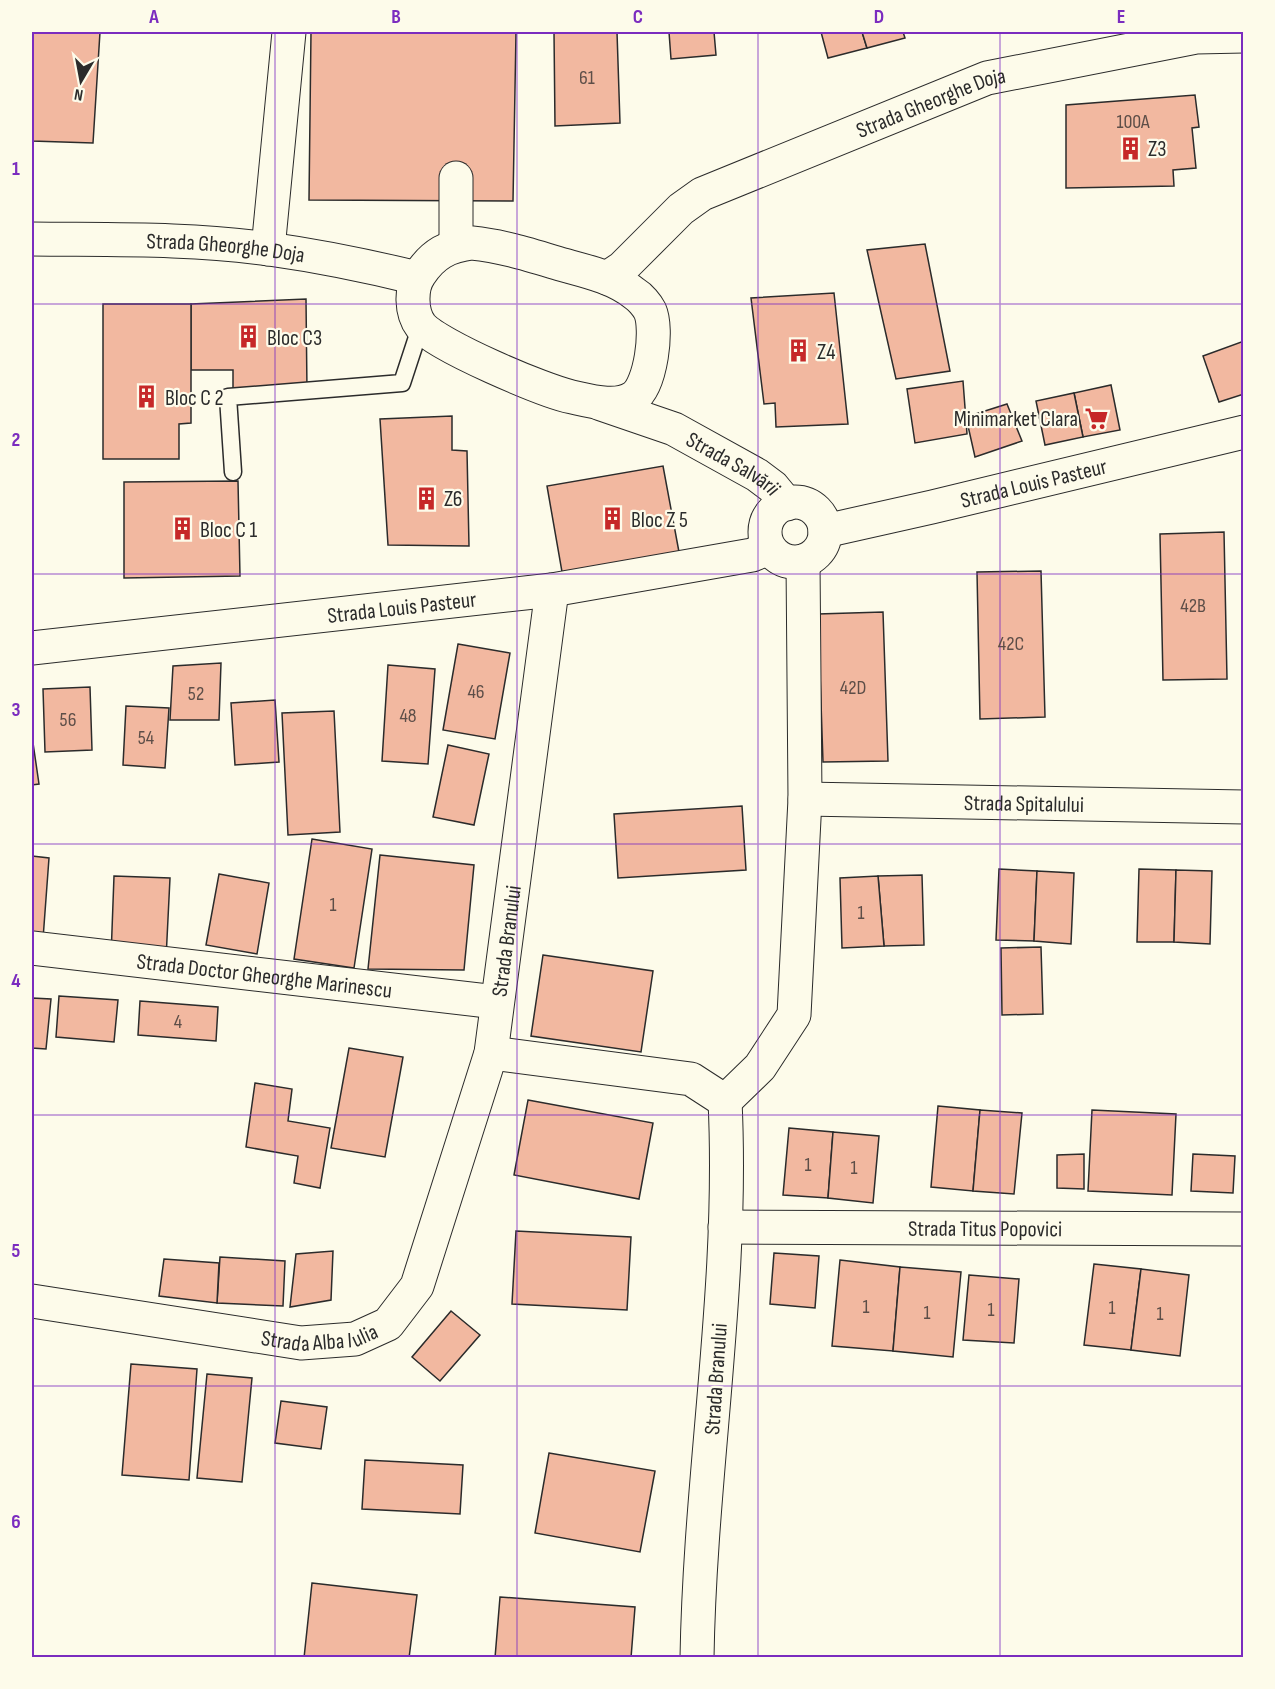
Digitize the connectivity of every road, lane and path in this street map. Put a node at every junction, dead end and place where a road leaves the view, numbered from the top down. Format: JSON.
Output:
{"nodes":[{"id":1,"x":289,"y":32,"type":"edge"},
{"id":2,"x":1244,"y":36,"type":"edge"},
{"id":3,"x":456,"y":178,"type":"dead end"},
{"id":4,"x":32,"y":239,"type":"edge"},
{"id":5,"x":647,"y":244,"type":"junction"},
{"id":6,"x":456,"y":245,"type":"junction"},
{"id":7,"x":268,"y":249,"type":"junction"},
{"id":8,"x":417,"y":278,"type":"junction"},
{"id":9,"x":607,"y":278,"type":"junction"},
{"id":10,"x":650,"y":310,"type":"junction"},
{"id":11,"x":421,"y":325,"type":"junction"},
{"id":12,"x":647,"y":372,"type":"junction"},
{"id":13,"x":595,"y":402,"type":"junction"},
{"id":14,"x":674,"y":429,"type":"junction"},
{"id":15,"x":1244,"y":432,"type":"edge"},
{"id":16,"x":233,"y":472,"type":"dead end"},
{"id":17,"x":787,"y":504,"type":"junction"},
{"id":18,"x":825,"y":531,"type":"junction"},
{"id":19,"x":770,"y":548,"type":"junction"},
{"id":20,"x":803,"y":561,"type":"junction"},
{"id":21,"x":552,"y":590,"type":"junction"},
{"id":22,"x":32,"y":648,"type":"edge"},
{"id":23,"x":806,"y":799,"type":"junction"},
{"id":24,"x":1244,"y":807,"type":"edge"},
{"id":25,"x":32,"y":948,"type":"edge"},
{"id":26,"x":496,"y":1002,"type":"junction"},
{"id":27,"x":491,"y":1053,"type":"junction"},
{"id":28,"x":725,"y":1101,"type":"junction"},
{"id":29,"x":725,"y":1227,"type":"junction"},
{"id":30,"x":1244,"y":1229,"type":"edge"},
{"id":31,"x":32,"y":1301,"type":"edge"},
{"id":32,"x":697,"y":1658,"type":"edge"}],
"edges":[{"from":1,"to":7,"type":"street"},
{"from":2,"to":5,"type":"street","name":"Strada Gheorghe Doja"},
{"from":3,"to":6,"type":"street"},
{"from":4,"to":7,"type":"street","name":"Strada Gheorghe Doja"},
{"from":5,"to":9,"type":"street","name":"Strada Gheorghe Doja"},
{"from":5,"to":10,"type":"street"},
{"from":6,"to":8,"type":"street"},
{"from":6,"to":9,"type":"street"},
{"from":7,"to":8,"type":"street","name":"Strada Gheorghe Doja"},
{"from":8,"to":11,"type":"street"},
{"from":9,"to":10,"type":"street"},
{"from":10,"to":12,"type":"street"},
{"from":11,"to":13,"type":"street"},
{"from":11,"to":16,"type":"lane"},
{"from":12,"to":13,"type":"street"},
{"from":12,"to":14,"type":"street"},
{"from":13,"to":14,"type":"street","name":"Strada Salvării"},
{"from":14,"to":17,"type":"street","name":"Strada Salvării"},
{"from":15,"to":18,"type":"street","name":"Strada Louis Pasteur"},
{"from":17,"to":18,"type":"street"},
{"from":17,"to":19,"type":"street"},
{"from":18,"to":20,"type":"street"},
{"from":19,"to":20,"type":"street"},
{"from":19,"to":21,"type":"street","name":"Strada Louis Pasteur"},
{"from":20,"to":23,"type":"street"},
{"from":21,"to":22,"type":"street","name":"Strada Louis Pasteur"},
{"from":21,"to":26,"type":"street","name":"Strada Branului"},
{"from":23,"to":24,"type":"street","name":"Strada Spitalului"},
{"from":23,"to":28,"type":"street"},
{"from":25,"to":26,"type":"street","name":"Strada Doctor Gheorghe Marinescu"},
{"from":26,"to":27,"type":"street","name":"Strada Branului"},
{"from":27,"to":28,"type":"street"},
{"from":27,"to":31,"type":"street","name":"Strada Alba Iulia"},
{"from":28,"to":29,"type":"street","name":"Strada Branului"},
{"from":29,"to":30,"type":"street","name":"Strada Titus Popovici"},
{"from":29,"to":32,"type":"street","name":"Strada Branului"}]}
